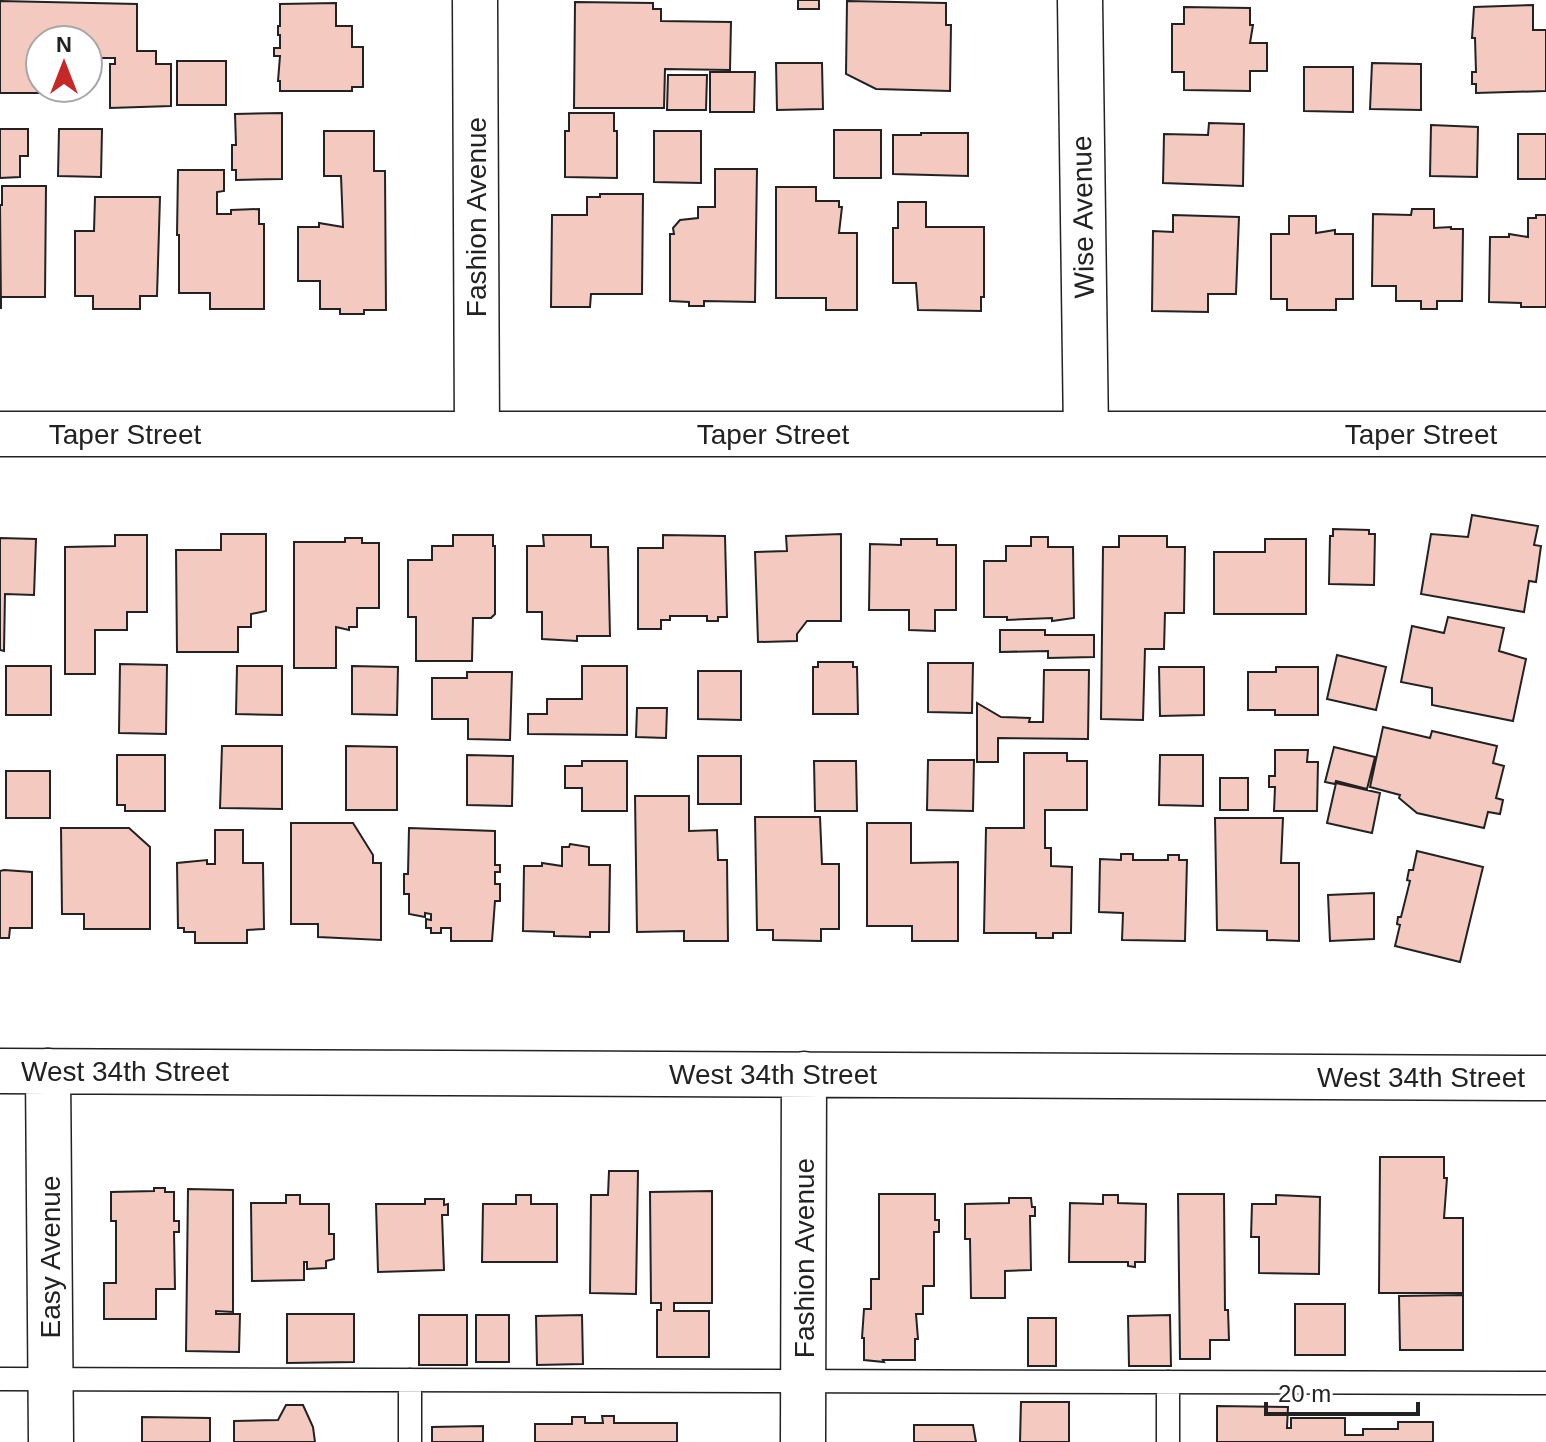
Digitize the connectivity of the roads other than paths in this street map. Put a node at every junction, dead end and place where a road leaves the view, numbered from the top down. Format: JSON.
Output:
{"nodes":[{"id":1,"x":475,"y":0,"type":"edge"},
{"id":2,"x":1080,"y":0,"type":"edge"},
{"id":3,"x":0,"y":434,"type":"edge"},
{"id":4,"x":477,"y":434,"type":"junction"},
{"id":5,"x":1086,"y":434,"type":"junction"},
{"id":6,"x":1546,"y":434,"type":"edge"},
{"id":7,"x":0,"y":1071,"type":"edge"},
{"id":8,"x":48,"y":1071,"type":"junction"},
{"id":9,"x":804,"y":1074,"type":"junction"},
{"id":10,"x":1546,"y":1078,"type":"edge"},
{"id":11,"x":0,"y":1379,"type":"edge"},
{"id":12,"x":51,"y":1379,"type":"junction"},
{"id":13,"x":410,"y":1380,"type":"junction"},
{"id":14,"x":804,"y":1382,"type":"junction"},
{"id":15,"x":1168,"y":1382,"type":"junction"},
{"id":16,"x":1546,"y":1383,"type":"edge"},
{"id":17,"x":51,"y":1442,"type":"edge"},
{"id":18,"x":410,"y":1442,"type":"edge"},
{"id":19,"x":803,"y":1442,"type":"edge"},
{"id":20,"x":1168,"y":1442,"type":"edge"}],
"edges":[{"from":1,"to":4,"type":"street","name":"Fashion Avenue"},
{"from":2,"to":5,"type":"street","name":"Wise Avenue"},
{"from":3,"to":4,"type":"street","name":"Taper Street"},
{"from":4,"to":5,"type":"street","name":"Taper Street"},
{"from":5,"to":6,"type":"street","name":"Taper Street"},
{"from":7,"to":8,"type":"street","name":"West 34th Street"},
{"from":8,"to":9,"type":"street","name":"West 34th Street"},
{"from":8,"to":12,"type":"street","name":"Easy Avenue"},
{"from":9,"to":10,"type":"street","name":"West 34th Street"},
{"from":9,"to":14,"type":"street","name":"Fashion Avenue"},
{"from":11,"to":12,"type":"lane"},
{"from":12,"to":13,"type":"lane"},
{"from":12,"to":17,"type":"street","name":"Easy Avenue"},
{"from":13,"to":14,"type":"lane"},
{"from":13,"to":18,"type":"lane"},
{"from":14,"to":15,"type":"lane"},
{"from":14,"to":19,"type":"street","name":"Fashion Avenue"},
{"from":15,"to":16,"type":"lane"},
{"from":15,"to":20,"type":"lane"}]}
